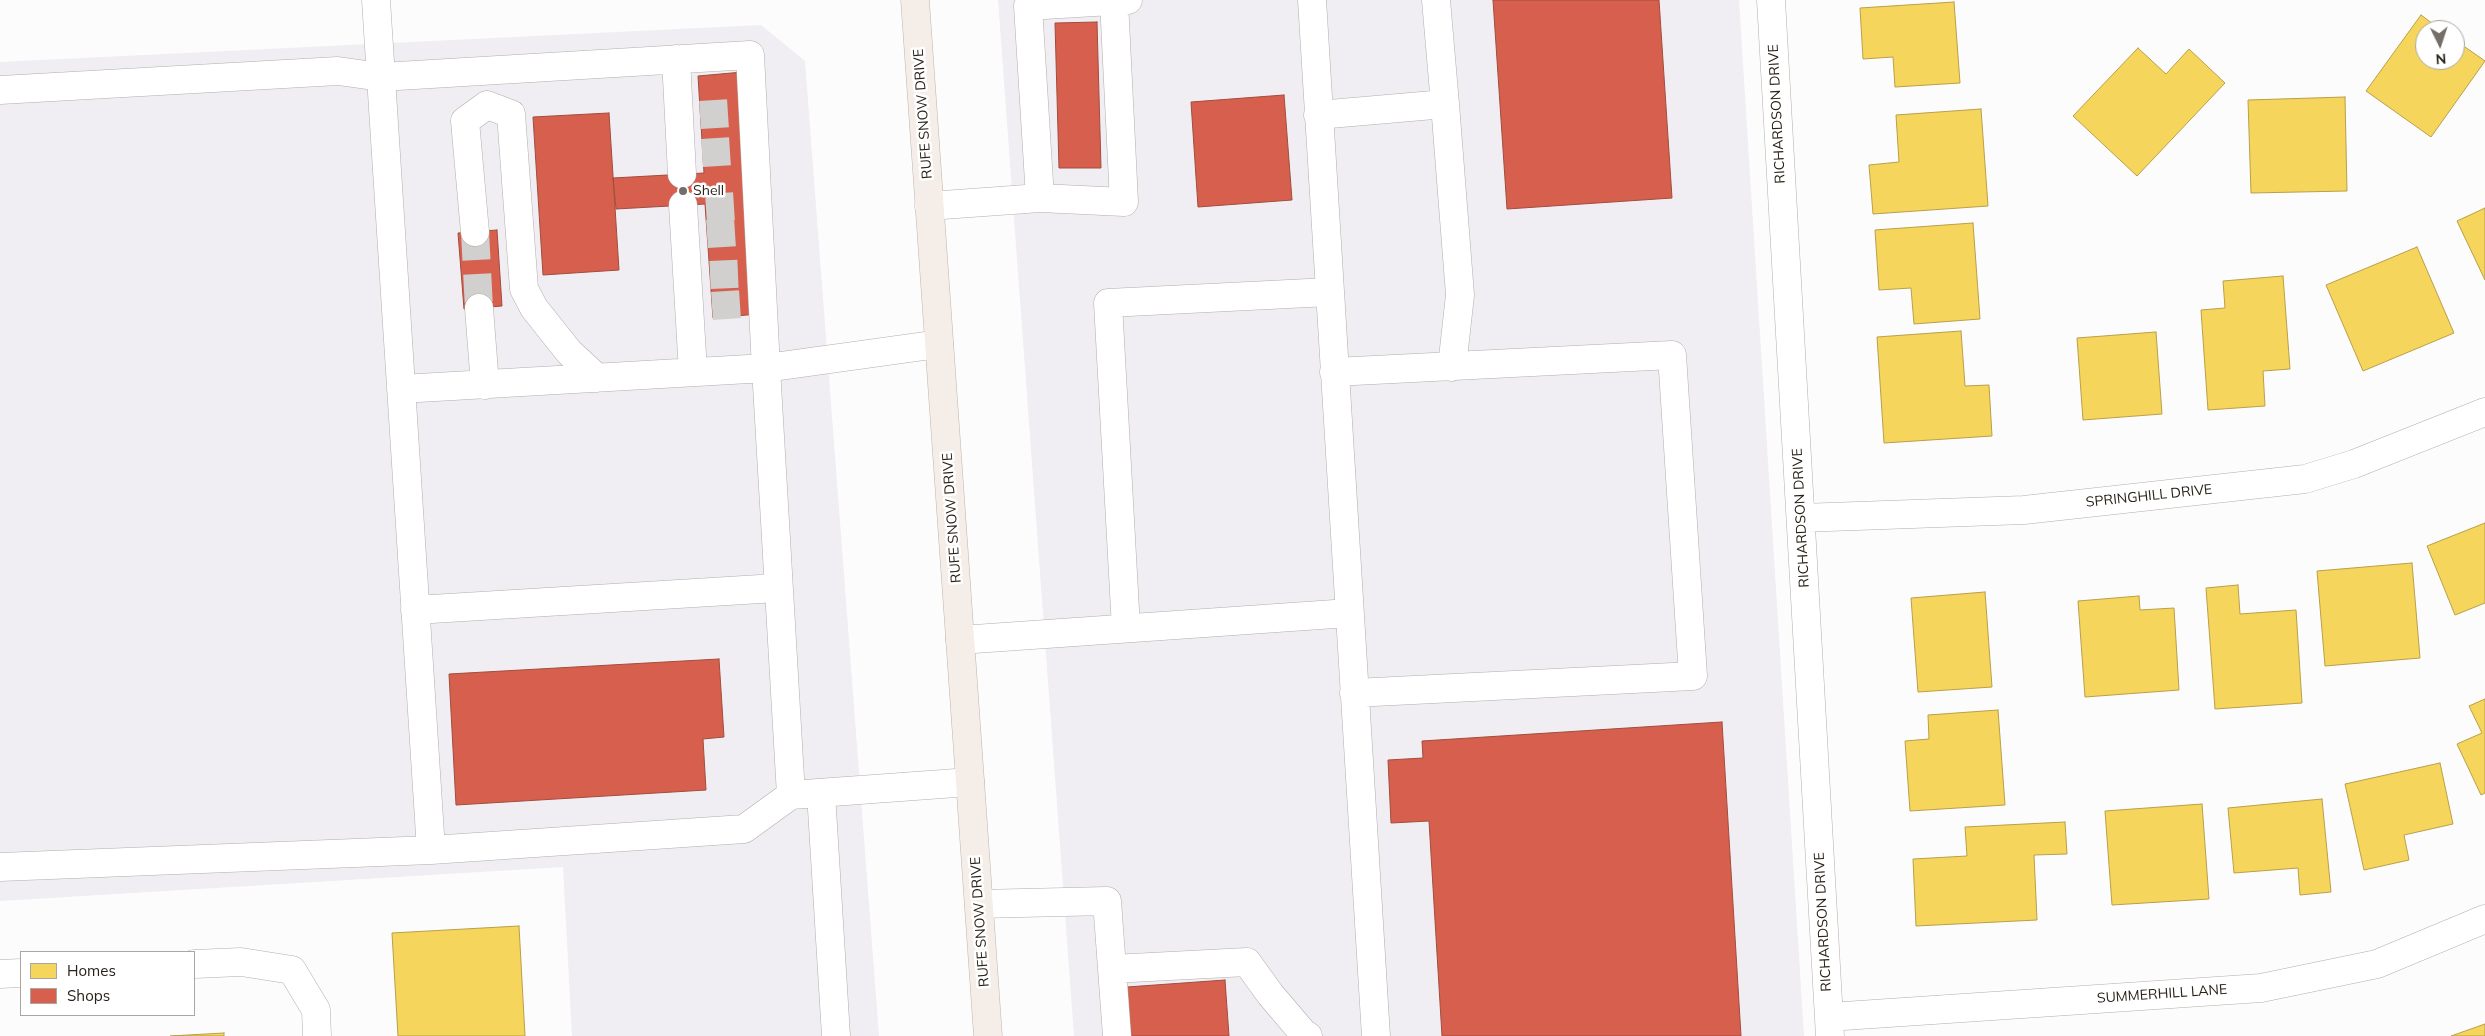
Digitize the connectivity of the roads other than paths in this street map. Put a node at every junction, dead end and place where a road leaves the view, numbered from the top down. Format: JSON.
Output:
{"nodes":[{"id":1,"x":376,"y":0,"type":"edge"},
{"id":2,"x":915,"y":0,"type":"edge"},
{"id":3,"x":1312,"y":0,"type":"edge"},
{"id":4,"x":1436,"y":0,"type":"edge"},
{"id":5,"x":1771,"y":0,"type":"edge"},
{"id":6,"x":1121,"y":1,"type":"edge"},
{"id":7,"x":676,"y":59,"type":"junction"},
{"id":8,"x":484,"y":71,"type":"junction"},
{"id":9,"x":381,"y":77,"type":"junction"},
{"id":10,"x":0,"y":90,"type":"edge"},
{"id":11,"x":1445,"y":104,"type":"junction"},
{"id":12,"x":487,"y":105,"type":"junction"},
{"id":13,"x":1318,"y":115,"type":"junction"},
{"id":14,"x":688,"y":161,"type":"dead end"},
{"id":15,"x":1040,"y":198,"type":"junction"},
{"id":16,"x":928,"y":206,"type":"junction"},
{"id":17,"x":693,"y":218,"type":"dead end"},
{"id":18,"x":475,"y":232,"type":"tunnel mouth"},
{"id":19,"x":1329,"y":292,"type":"junction"},
{"id":20,"x":479,"y":308,"type":"tunnel mouth"},
{"id":21,"x":939,"y":344,"type":"junction"},
{"id":22,"x":1452,"y":367,"type":"junction"},
{"id":23,"x":766,"y":368,"type":"junction"},
{"id":24,"x":693,"y":372,"type":"junction"},
{"id":25,"x":1334,"y":372,"type":"junction"},
{"id":26,"x":597,"y":378,"type":"junction"},
{"id":27,"x":485,"y":385,"type":"junction"},
{"id":28,"x":401,"y":389,"type":"junction"},
{"id":29,"x":2485,"y":412,"type":"edge"},
{"id":30,"x":1801,"y":518,"type":"junction"},
{"id":31,"x":777,"y":588,"type":"junction"},
{"id":32,"x":416,"y":610,"type":"junction"},
{"id":33,"x":1349,"y":613,"type":"junction"},
{"id":34,"x":1126,"y":628,"type":"junction"},
{"id":35,"x":960,"y":640,"type":"junction"},
{"id":36,"x":1354,"y":693,"type":"junction"},
{"id":37,"x":970,"y":782,"type":"junction"},
{"id":38,"x":821,"y":793,"type":"junction"},
{"id":39,"x":791,"y":795,"type":"junction"},
{"id":40,"x":431,"y":850,"type":"junction"},
{"id":41,"x":0,"y":867,"type":"edge"},
{"id":42,"x":978,"y":904,"type":"junction"},
{"id":43,"x":2485,"y":919,"type":"edge"},
{"id":44,"x":195,"y":964,"type":"edge"},
{"id":45,"x":1112,"y":968,"type":"junction"},
{"id":46,"x":20,"y":973,"type":"edge"},
{"id":47,"x":0,"y":974,"type":"edge"},
{"id":48,"x":1829,"y":1026,"type":"edge"},
{"id":49,"x":316,"y":1036,"type":"edge"},
{"id":50,"x":836,"y":1036,"type":"edge"},
{"id":51,"x":988,"y":1036,"type":"edge"},
{"id":52,"x":1117,"y":1036,"type":"edge"},
{"id":53,"x":1308,"y":1036,"type":"edge"},
{"id":54,"x":1376,"y":1036,"type":"edge"}],
"edges":[{"from":1,"to":9,"type":"street"},
{"from":2,"to":16,"type":"main road","name":"RUFE SNOW DRIVE"},
{"from":3,"to":13,"type":"street"},
{"from":4,"to":11,"type":"street"},
{"from":5,"to":30,"type":"street","name":"RICHARDSON DRIVE"},
{"from":6,"to":15,"type":"street"},
{"from":6,"to":15,"type":"street"},
{"from":7,"to":8,"type":"street"},
{"from":7,"to":14,"type":"street"},
{"from":7,"to":23,"type":"street"},
{"from":8,"to":9,"type":"street"},
{"from":8,"to":12,"type":"street"},
{"from":9,"to":10,"type":"street"},
{"from":9,"to":28,"type":"street"},
{"from":11,"to":13,"type":"street"},
{"from":11,"to":22,"type":"street"},
{"from":12,"to":18,"type":"street"},
{"from":12,"to":26,"type":"street"},
{"from":13,"to":19,"type":"street"},
{"from":15,"to":16,"type":"street"},
{"from":16,"to":21,"type":"main road","name":"RUFE SNOW DRIVE"},
{"from":17,"to":24,"type":"street"},
{"from":19,"to":25,"type":"street"},
{"from":19,"to":34,"type":"street"},
{"from":20,"to":27,"type":"street"},
{"from":21,"to":23,"type":"street"},
{"from":21,"to":35,"type":"main road","name":"RUFE SNOW DRIVE"},
{"from":22,"to":25,"type":"street"},
{"from":22,"to":36,"type":"street"},
{"from":23,"to":24,"type":"street"},
{"from":23,"to":31,"type":"street"},
{"from":24,"to":26,"type":"street"},
{"from":25,"to":33,"type":"street"},
{"from":26,"to":27,"type":"street"},
{"from":27,"to":28,"type":"street"},
{"from":28,"to":32,"type":"street"},
{"from":29,"to":30,"type":"street","name":"SPRINGHILL DRIVE"},
{"from":30,"to":48,"type":"street","name":"RICHARDSON DRIVE"},
{"from":31,"to":32,"type":"street"},
{"from":31,"to":39,"type":"street"},
{"from":32,"to":40,"type":"street"},
{"from":33,"to":34,"type":"street"},
{"from":33,"to":36,"type":"street"},
{"from":34,"to":35,"type":"street"},
{"from":35,"to":37,"type":"main road","name":"RUFE SNOW DRIVE"},
{"from":36,"to":54,"type":"street"},
{"from":37,"to":38,"type":"street"},
{"from":37,"to":42,"type":"main road","name":"RUFE SNOW DRIVE"},
{"from":38,"to":39,"type":"street"},
{"from":38,"to":50,"type":"street"},
{"from":39,"to":40,"type":"street"},
{"from":40,"to":41,"type":"street"},
{"from":42,"to":45,"type":"street"},
{"from":42,"to":51,"type":"main road","name":"RUFE SNOW DRIVE"},
{"from":43,"to":48,"type":"street","name":"SUMMERHILL LANE"},
{"from":44,"to":49,"type":"street"},
{"from":45,"to":52,"type":"street"},
{"from":45,"to":53,"type":"street"},
{"from":46,"to":47,"type":"street"}]}
